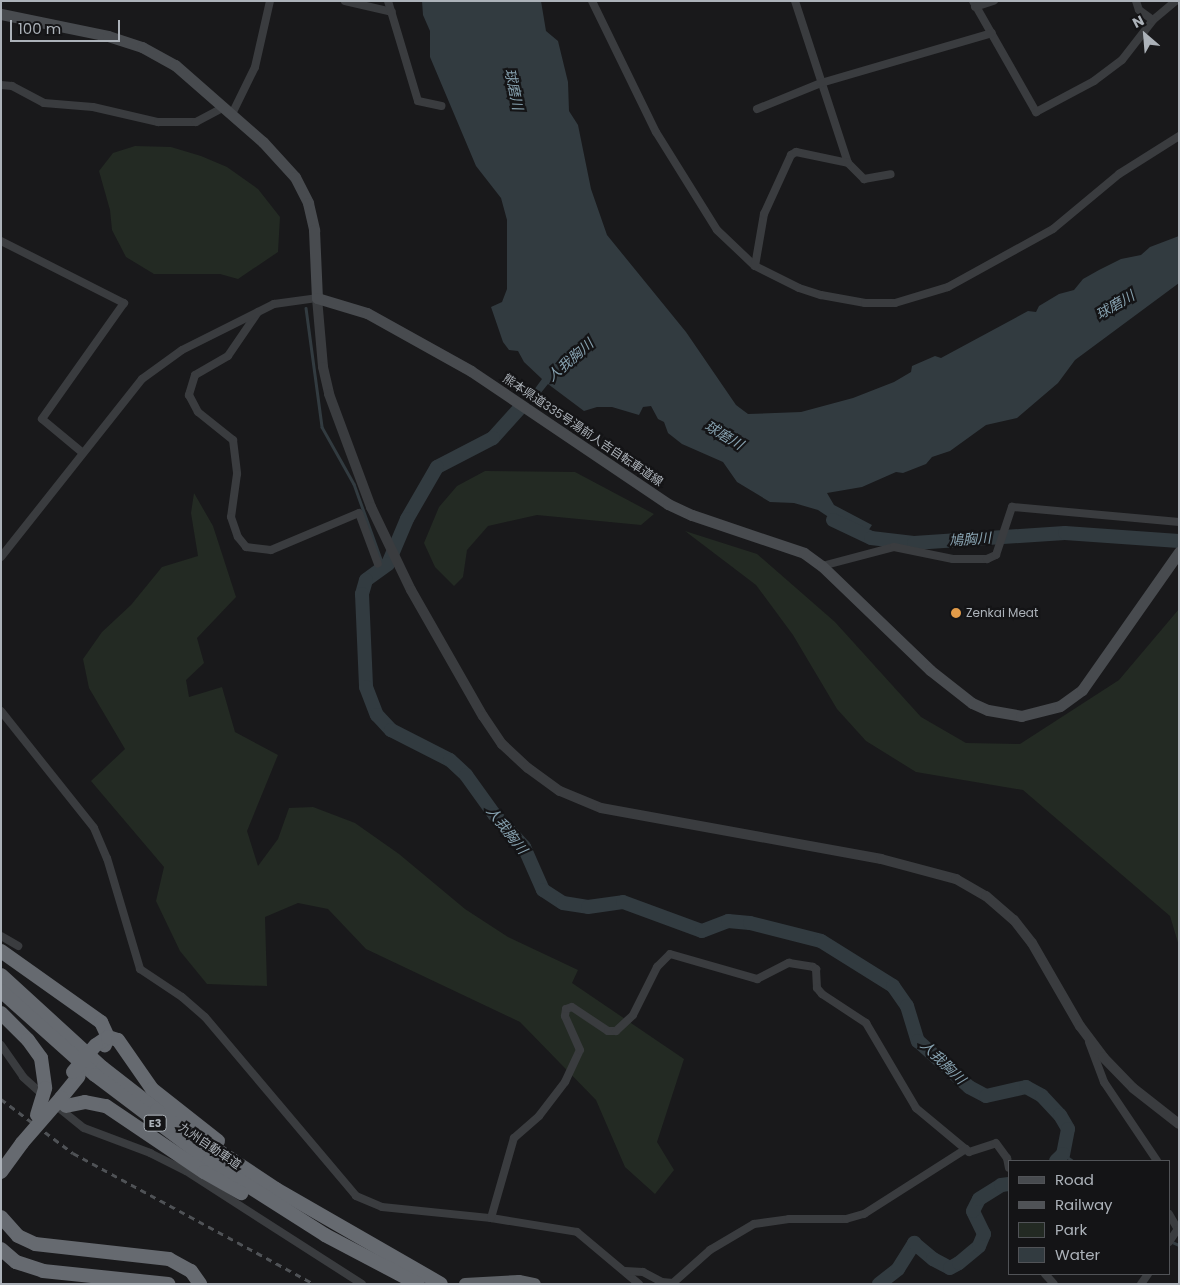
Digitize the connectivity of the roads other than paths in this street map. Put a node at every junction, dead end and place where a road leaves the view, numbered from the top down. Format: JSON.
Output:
{"nodes":[{"id":1,"x":270,"y":1,"type":"edge"},
{"id":2,"x":346,"y":1,"type":"edge"},
{"id":3,"x":388,"y":1,"type":"edge"},
{"id":4,"x":592,"y":1,"type":"edge"},
{"id":5,"x":795,"y":1,"type":"edge"},
{"id":6,"x":994,"y":1,"type":"edge"},
{"id":7,"x":1136,"y":1,"type":"edge"},
{"id":8,"x":1176,"y":1,"type":"edge"},
{"id":9,"x":974,"y":4,"type":"edge"},
{"id":10,"x":392,"y":12,"type":"junction"},
{"id":11,"x":1,"y":14,"type":"edge"},
{"id":12,"x":1154,"y":20,"type":"junction"},
{"id":13,"x":992,"y":33,"type":"junction"},
{"id":14,"x":821,"y":83,"type":"junction"},
{"id":15,"x":1,"y":86,"type":"edge"},
{"id":16,"x":441,"y":106,"type":"dead end"},
{"id":17,"x":228,"y":110,"type":"junction"},
{"id":18,"x":757,"y":110,"type":"dead end"},
{"id":19,"x":1179,"y":136,"type":"edge"},
{"id":20,"x":848,"y":164,"type":"junction"},
{"id":21,"x":891,"y":174,"type":"dead end"},
{"id":22,"x":1,"y":241,"type":"edge"},
{"id":23,"x":755,"y":266,"type":"junction"},
{"id":24,"x":317,"y":298,"type":"junction"},
{"id":25,"x":258,"y":312,"type":"junction"},
{"id":26,"x":83,"y":452,"type":"junction"},
{"id":27,"x":1179,"y":522,"type":"edge"},
{"id":28,"x":1179,"y":552,"type":"edge"},
{"id":29,"x":1,"y":557,"type":"edge"},
{"id":30,"x":378,"y":564,"type":"dead end"},
{"id":31,"x":822,"y":566,"type":"junction"},
{"id":32,"x":1,"y":711,"type":"edge"},
{"id":33,"x":1,"y":936,"type":"edge"},
{"id":34,"x":18,"y":946,"type":"dead end"},
{"id":35,"x":1,"y":951,"type":"edge"},
{"id":36,"x":1,"y":976,"type":"edge"},
{"id":37,"x":1,"y":991,"type":"edge"},
{"id":38,"x":1,"y":1013,"type":"edge"},
{"id":39,"x":1087,"y":1035,"type":"junction"},
{"id":40,"x":102,"y":1044,"type":"junction"},
{"id":41,"x":1,"y":1045,"type":"edge"},
{"id":42,"x":57,"y":1096,"type":"junction"},
{"id":43,"x":1179,"y":1124,"type":"edge"},
{"id":44,"x":20,"y":1140,"type":"junction"},
{"id":45,"x":966,"y":1149,"type":"junction"},
{"id":46,"x":1,"y":1158,"type":"edge"},
{"id":47,"x":1156,"y":1160,"type":"edge"},
{"id":48,"x":1008,"y":1163,"type":"edge"},
{"id":49,"x":1,"y":1172,"type":"edge"},
{"id":50,"x":276,"y":1190,"type":"junction"},
{"id":51,"x":1170,"y":1216,"type":"edge"},
{"id":52,"x":1,"y":1217,"type":"edge"},
{"id":53,"x":491,"y":1218,"type":"junction"},
{"id":54,"x":1178,"y":1230,"type":"edge"},
{"id":55,"x":325,"y":1235,"type":"junction"},
{"id":56,"x":1170,"y":1241,"type":"edge"},
{"id":57,"x":1,"y":1249,"type":"edge"},
{"id":58,"x":625,"y":1271,"type":"junction"},
{"id":59,"x":413,"y":1277,"type":"edge"},
{"id":60,"x":168,"y":1284,"type":"edge"},
{"id":61,"x":200,"y":1284,"type":"edge"},
{"id":62,"x":362,"y":1284,"type":"edge"},
{"id":63,"x":441,"y":1284,"type":"edge"},
{"id":64,"x":465,"y":1284,"type":"edge"},
{"id":65,"x":535,"y":1284,"type":"edge"},
{"id":66,"x":639,"y":1284,"type":"edge"}],
"edges":[{"from":1,"to":17,"type":"street"},
{"from":2,"to":10,"type":"street"},
{"from":3,"to":10,"type":"street"},
{"from":4,"to":23,"type":"street"},
{"from":5,"to":14,"type":"street"},
{"from":6,"to":9,"type":"street"},
{"from":7,"to":12,"type":"street"},
{"from":8,"to":12,"type":"street"},
{"from":9,"to":13,"type":"street"},
{"from":10,"to":16,"type":"street"},
{"from":11,"to":17,"type":"main road"},
{"from":12,"to":13,"type":"street"},
{"from":13,"to":14,"type":"street"},
{"from":14,"to":18,"type":"street"},
{"from":14,"to":20,"type":"street"},
{"from":15,"to":17,"type":"street"},
{"from":17,"to":24,"type":"main road"},
{"from":19,"to":23,"type":"street"},
{"from":20,"to":21,"type":"street"},
{"from":20,"to":23,"type":"street"},
{"from":22,"to":26,"type":"street"},
{"from":24,"to":25,"type":"street"},
{"from":24,"to":31,"type":"main road","name":"熊本県道335号湯前人吉自転車道線"},
{"from":24,"to":39,"type":"street"},
{"from":25,"to":26,"type":"street"},
{"from":25,"to":30,"type":"street"},
{"from":26,"to":29,"type":"street"},
{"from":27,"to":31,"type":"street"},
{"from":28,"to":31,"type":"main road","name":"熊本県道335号湯前人吉自転車道線"},
{"from":32,"to":53,"type":"street"},
{"from":33,"to":34,"type":"street"},
{"from":35,"to":40,"type":"highway"},
{"from":36,"to":50,"type":"highway","name":"九州自動車道","number":"E3"},
{"from":37,"to":55,"type":"highway","name":"九州自動車道","number":"E3"},
{"from":38,"to":42,"type":"highway"},
{"from":39,"to":43,"type":"street"},
{"from":39,"to":47,"type":"street"},
{"from":40,"to":42,"type":"highway","bridge":true},
{"from":40,"to":50,"type":"highway"},
{"from":41,"to":62,"type":"street"},
{"from":42,"to":44,"type":"highway"},
{"from":42,"to":55,"type":"highway"},
{"from":44,"to":46,"type":"highway"},
{"from":44,"to":49,"type":"highway"},
{"from":45,"to":48,"type":"street"},
{"from":45,"to":53,"type":"street"},
{"from":45,"to":58,"type":"street"},
{"from":50,"to":59,"type":"highway","name":"九州自動車道","number":"E3"},
{"from":51,"to":54,"type":"street"},
{"from":52,"to":61,"type":"highway"},
{"from":53,"to":58,"type":"street"},
{"from":54,"to":56,"type":"street"},
{"from":55,"to":59,"type":"highway","name":"九州自動車道","number":"E3"},
{"from":57,"to":60,"type":"highway"},
{"from":58,"to":66,"type":"street"},
{"from":59,"to":63,"type":"highway","name":"九州自動車道","number":"E3"},
{"from":64,"to":65,"type":"highway"}]}
